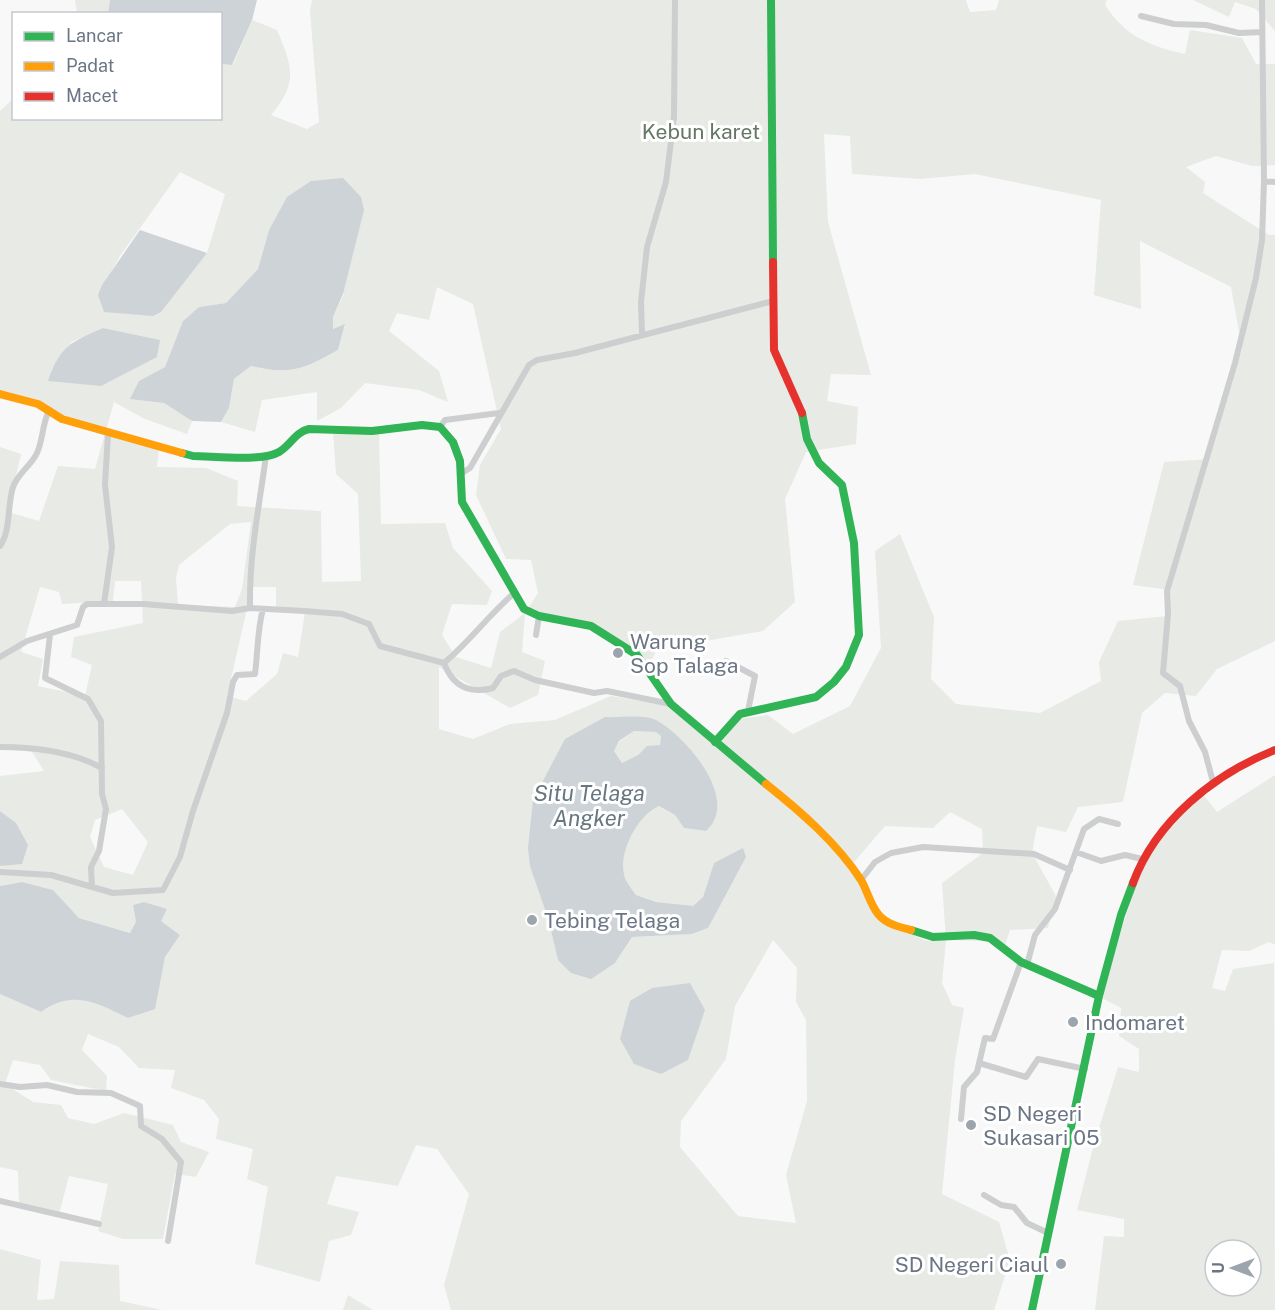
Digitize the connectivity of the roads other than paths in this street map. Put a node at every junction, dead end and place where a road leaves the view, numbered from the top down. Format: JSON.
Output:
{"nodes":[{"id":1,"x":675,"y":0,"type":"edge"},
{"id":2,"x":771,"y":0,"type":"edge"},
{"id":3,"x":1262,"y":0,"type":"edge"},
{"id":4,"x":1141,"y":16,"type":"dead end"},
{"id":5,"x":1262,"y":32,"type":"junction"},
{"id":6,"x":1264,"y":181,"type":"junction"},
{"id":7,"x":1275,"y":182,"type":"edge"},
{"id":8,"x":773,"y":301,"type":"junction"},
{"id":9,"x":642,"y":334,"type":"junction"},
{"id":10,"x":0,"y":394,"type":"edge"},
{"id":11,"x":48,"y":413,"type":"junction"},
{"id":12,"x":500,"y":413,"type":"junction"},
{"id":13,"x":440,"y":427,"type":"junction"},
{"id":14,"x":108,"y":434,"type":"junction"},
{"id":15,"x":266,"y":456,"type":"junction"},
{"id":16,"x":462,"y":473,"type":"junction"},
{"id":17,"x":0,"y":546,"type":"edge"},
{"id":18,"x":513,"y":594,"type":"junction"},
{"id":19,"x":104,"y":604,"type":"junction"},
{"id":20,"x":250,"y":608,"type":"junction"},
{"id":21,"x":263,"y":609,"type":"junction"},
{"id":22,"x":539,"y":616,"type":"junction"},
{"id":23,"x":50,"y":635,"type":"junction"},
{"id":24,"x":536,"y":635,"type":"dead end"},
{"id":25,"x":0,"y":657,"type":"edge"},
{"id":26,"x":726,"y":661,"type":"dead end"},
{"id":27,"x":444,"y":663,"type":"junction"},
{"id":28,"x":671,"y":704,"type":"junction"},
{"id":29,"x":748,"y":711,"type":"junction"},
{"id":30,"x":715,"y":742,"type":"junction"},
{"id":31,"x":0,"y":747,"type":"edge"},
{"id":32,"x":1275,"y":750,"type":"edge"},
{"id":33,"x":102,"y":768,"type":"junction"},
{"id":34,"x":1213,"y":782,"type":"junction"},
{"id":35,"x":1118,"y":824,"type":"dead end"},
{"id":36,"x":1076,"y":852,"type":"junction"},
{"id":37,"x":1142,"y":859,"type":"junction"},
{"id":38,"x":1070,"y":870,"type":"junction"},
{"id":39,"x":0,"y":872,"type":"edge"},
{"id":40,"x":861,"y":880,"type":"junction"},
{"id":41,"x":92,"y":887,"type":"junction"},
{"id":42,"x":1024,"y":963,"type":"junction"},
{"id":43,"x":1099,"y":996,"type":"junction"},
{"id":44,"x":979,"y":1063,"type":"junction"},
{"id":45,"x":1085,"y":1069,"type":"junction"},
{"id":46,"x":0,"y":1084,"type":"edge"},
{"id":47,"x":961,"y":1119,"type":"dead end"},
{"id":48,"x":984,"y":1195,"type":"dead end"},
{"id":49,"x":0,"y":1201,"type":"edge"},
{"id":50,"x":99,"y":1224,"type":"dead end"},
{"id":51,"x":1048,"y":1233,"type":"junction"},
{"id":52,"x":168,"y":1241,"type":"dead end"},
{"id":53,"x":1032,"y":1310,"type":"edge"}],
"edges":[{"from":1,"to":9,"type":"street"},
{"from":2,"to":8,"type":"street"},
{"from":3,"to":5,"type":"street"},
{"from":4,"to":5,"type":"street"},
{"from":5,"to":6,"type":"street"},
{"from":6,"to":7,"type":"street"},
{"from":6,"to":34,"type":"street"},
{"from":8,"to":9,"type":"street"},
{"from":8,"to":29,"type":"street"},
{"from":9,"to":12,"type":"street"},
{"from":10,"to":11,"type":"street"},
{"from":11,"to":14,"type":"street"},
{"from":11,"to":17,"type":"street"},
{"from":12,"to":13,"type":"street"},
{"from":12,"to":16,"type":"street"},
{"from":13,"to":15,"type":"street"},
{"from":13,"to":16,"type":"street"},
{"from":14,"to":15,"type":"street"},
{"from":14,"to":19,"type":"street"},
{"from":15,"to":20,"type":"street"},
{"from":16,"to":18,"type":"street"},
{"from":18,"to":22,"type":"street"},
{"from":18,"to":27,"type":"street"},
{"from":19,"to":20,"type":"street"},
{"from":19,"to":23,"type":"street"},
{"from":20,"to":21,"type":"street"},
{"from":21,"to":27,"type":"street"},
{"from":21,"to":41,"type":"street"},
{"from":22,"to":24,"type":"street"},
{"from":22,"to":28,"type":"street"},
{"from":23,"to":25,"type":"street"},
{"from":23,"to":33,"type":"street"},
{"from":26,"to":29,"type":"street"},
{"from":27,"to":28,"type":"street"},
{"from":28,"to":30,"type":"street"},
{"from":29,"to":30,"type":"street"},
{"from":30,"to":40,"type":"street"},
{"from":31,"to":33,"type":"street"},
{"from":32,"to":34,"type":"street"},
{"from":33,"to":41,"type":"street"},
{"from":34,"to":37,"type":"street"},
{"from":35,"to":36,"type":"street"},
{"from":36,"to":37,"type":"street"},
{"from":36,"to":38,"type":"street"},
{"from":37,"to":43,"type":"street"},
{"from":38,"to":40,"type":"street"},
{"from":38,"to":42,"type":"street"},
{"from":39,"to":41,"type":"street"},
{"from":40,"to":42,"type":"street"},
{"from":42,"to":43,"type":"street"},
{"from":42,"to":44,"type":"street"},
{"from":43,"to":45,"type":"street"},
{"from":44,"to":45,"type":"street"},
{"from":44,"to":47,"type":"street"},
{"from":45,"to":51,"type":"street"},
{"from":46,"to":52,"type":"street"},
{"from":48,"to":51,"type":"street"},
{"from":49,"to":50,"type":"street"},
{"from":51,"to":53,"type":"street"}]}
